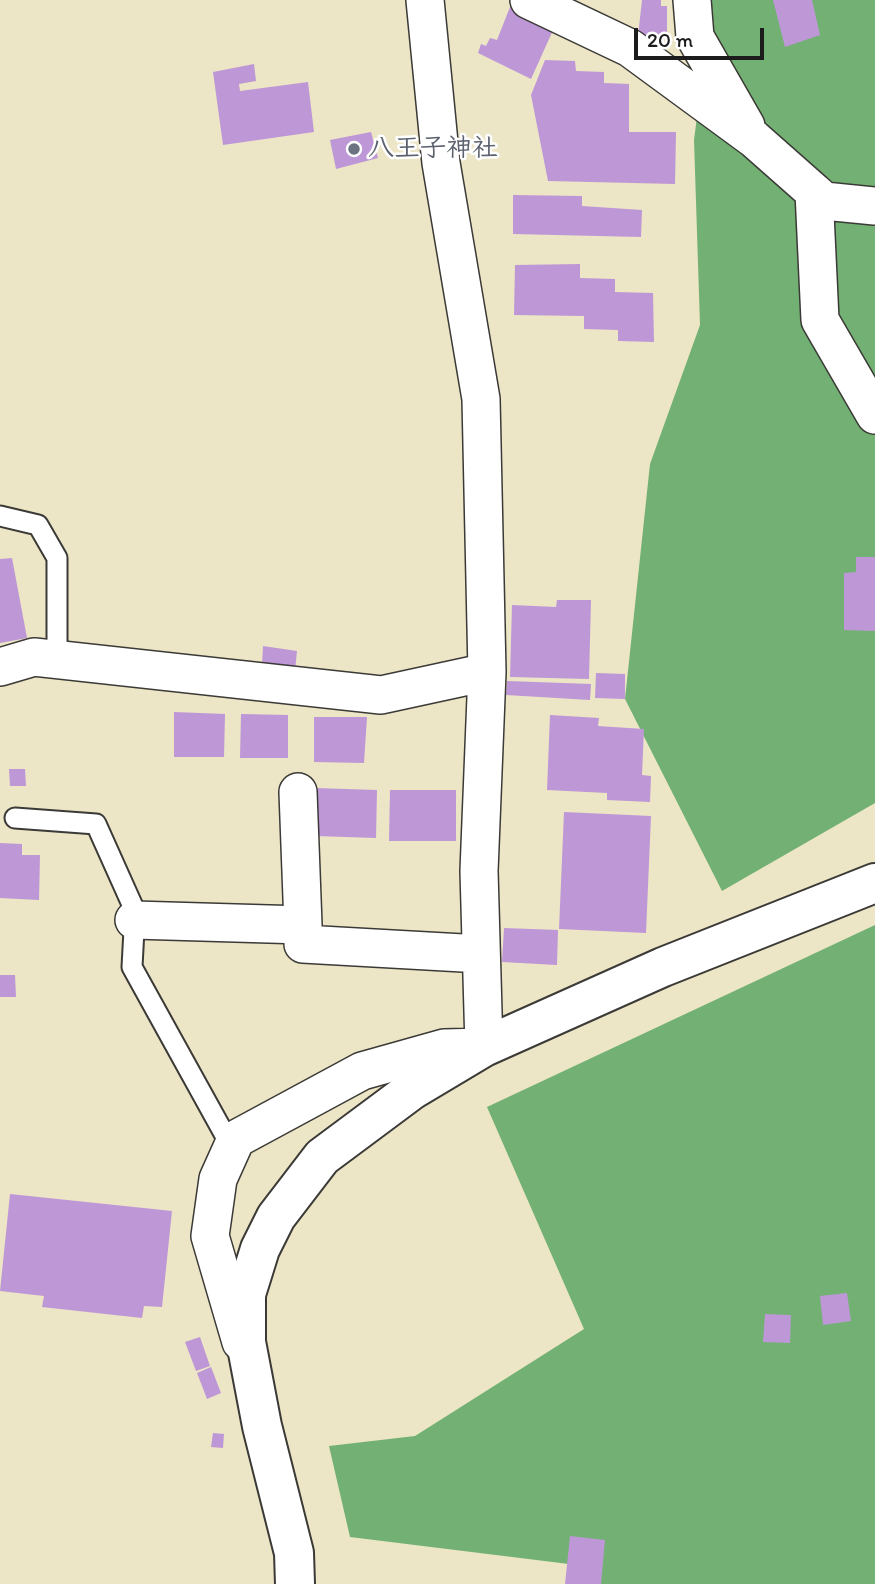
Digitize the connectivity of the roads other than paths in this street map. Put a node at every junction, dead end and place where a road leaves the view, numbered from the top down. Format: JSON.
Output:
{"nodes":[{"id":1,"x":425,"y":0,"type":"edge"},
{"id":2,"x":529,"y":0,"type":"edge"},
{"id":3,"x":692,"y":0,"type":"edge"},
{"id":4,"x":754,"y":139,"type":"junction"},
{"id":5,"x":814,"y":192,"type":"junction"},
{"id":6,"x":875,"y":206,"type":"edge"},
{"id":7,"x":875,"y":415,"type":"edge"},
{"id":8,"x":0,"y":516,"type":"edge"},
{"id":9,"x":57,"y":659,"type":"junction"},
{"id":10,"x":0,"y":667,"type":"edge"},
{"id":11,"x":487,"y":672,"type":"junction"},
{"id":12,"x":298,"y":792,"type":"dead end"},
{"id":13,"x":15,"y":818,"type":"dead end"},
{"id":14,"x":875,"y":883,"type":"edge"},
{"id":15,"x":134,"y":920,"type":"junction"},
{"id":16,"x":303,"y":925,"type":"junction"},
{"id":17,"x":481,"y":954,"type":"junction"},
{"id":18,"x":484,"y":1047,"type":"junction"},
{"id":19,"x":232,"y":1148,"type":"junction"},
{"id":20,"x":256,"y":1395,"type":"junction"},
{"id":21,"x":295,"y":1584,"type":"edge"}],
"edges":[{"from":1,"to":11,"type":"street"},
{"from":2,"to":4,"type":"street"},
{"from":3,"to":4,"type":"street"},
{"from":4,"to":5,"type":"street"},
{"from":5,"to":6,"type":"street"},
{"from":5,"to":7,"type":"street"},
{"from":8,"to":9,"type":"lane"},
{"from":9,"to":10,"type":"street"},
{"from":9,"to":11,"type":"street"},
{"from":11,"to":17,"type":"street"},
{"from":12,"to":16,"type":"street"},
{"from":13,"to":15,"type":"lane"},
{"from":14,"to":18,"type":"street"},
{"from":15,"to":16,"type":"street"},
{"from":15,"to":19,"type":"lane"},
{"from":16,"to":17,"type":"street"},
{"from":17,"to":18,"type":"street"},
{"from":18,"to":19,"type":"street"},
{"from":18,"to":20,"type":"street"},
{"from":19,"to":20,"type":"street"},
{"from":20,"to":21,"type":"street"}]}
